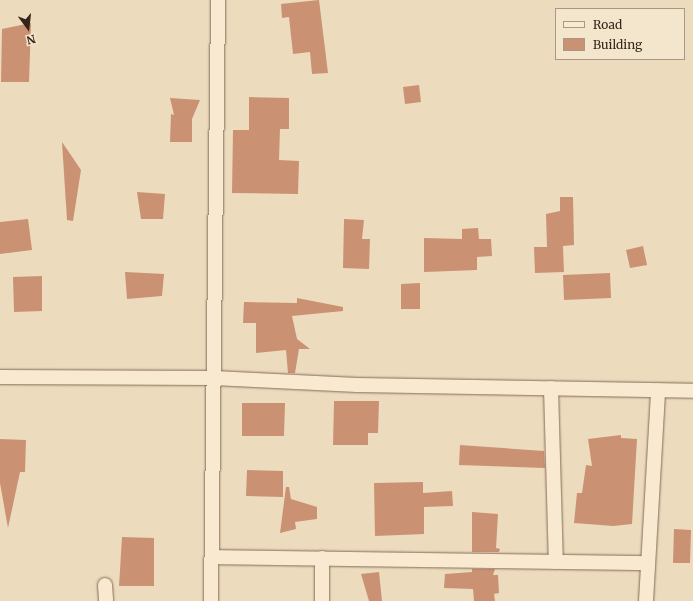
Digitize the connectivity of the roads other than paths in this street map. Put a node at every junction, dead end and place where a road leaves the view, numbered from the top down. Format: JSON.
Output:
{"nodes":[{"id":1,"x":218,"y":0,"type":"edge"},
{"id":2,"x":0,"y":377,"type":"edge"},
{"id":3,"x":214,"y":378,"type":"junction"},
{"id":4,"x":551,"y":388,"type":"junction"},
{"id":5,"x":658,"y":390,"type":"junction"},
{"id":6,"x":693,"y":391,"type":"edge"},
{"id":7,"x":212,"y":557,"type":"junction"},
{"id":8,"x":322,"y":558,"type":"junction"},
{"id":9,"x":556,"y":562,"type":"junction"},
{"id":10,"x":646,"y":563,"type":"junction"},
{"id":11,"x":105,"y":585,"type":"dead end"},
{"id":12,"x":106,"y":601,"type":"edge"},
{"id":13,"x":211,"y":601,"type":"edge"},
{"id":14,"x":322,"y":601,"type":"edge"},
{"id":15,"x":646,"y":601,"type":"edge"}],
"edges":[{"from":1,"to":3,"type":"street"},
{"from":2,"to":3,"type":"street"},
{"from":3,"to":4,"type":"street"},
{"from":3,"to":7,"type":"street"},
{"from":4,"to":5,"type":"street"},
{"from":4,"to":9,"type":"street"},
{"from":5,"to":6,"type":"street"},
{"from":5,"to":10,"type":"street"},
{"from":7,"to":8,"type":"street"},
{"from":7,"to":13,"type":"street"},
{"from":8,"to":9,"type":"street"},
{"from":8,"to":14,"type":"street"},
{"from":9,"to":10,"type":"street"},
{"from":10,"to":15,"type":"street"},
{"from":11,"to":12,"type":"street"}]}
